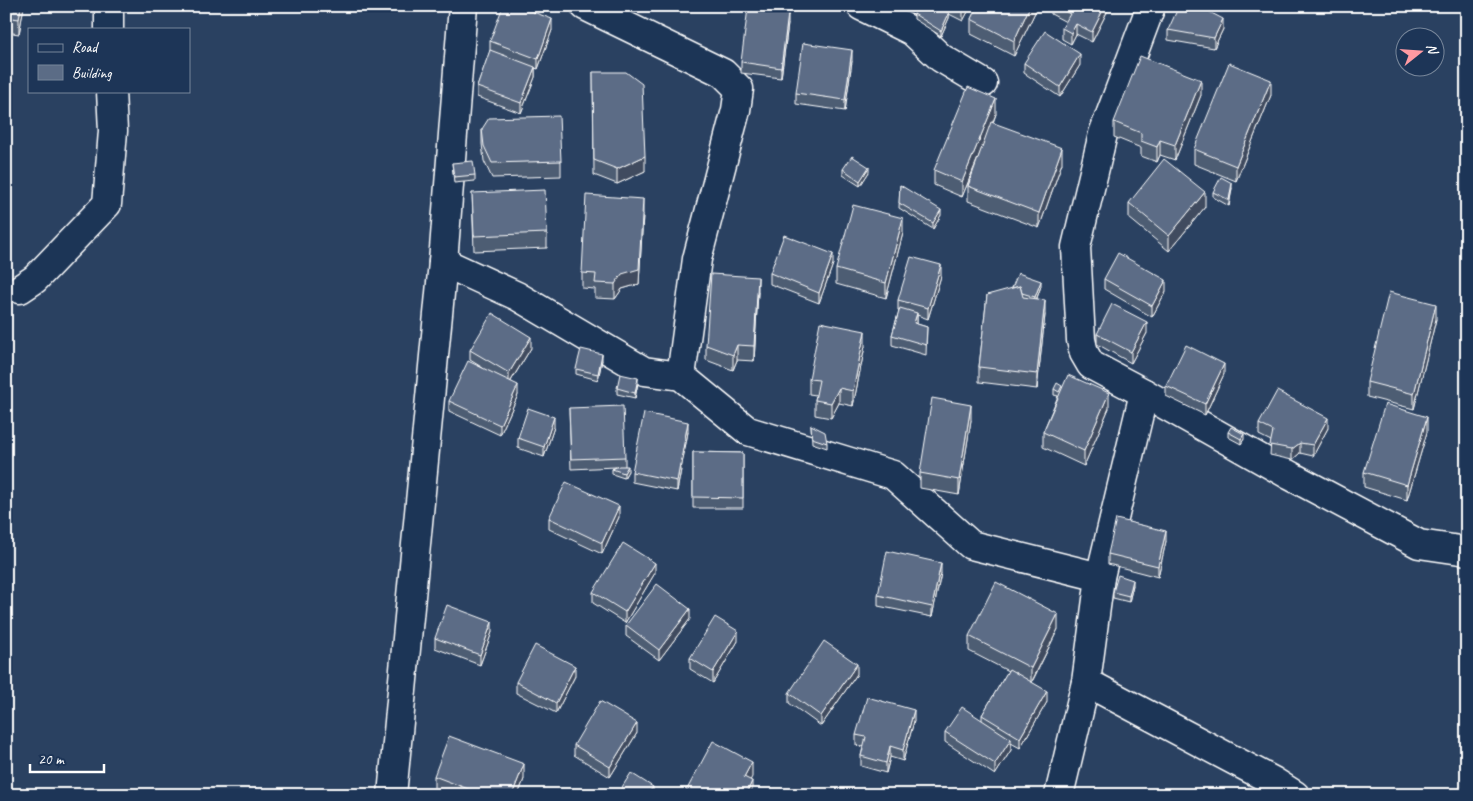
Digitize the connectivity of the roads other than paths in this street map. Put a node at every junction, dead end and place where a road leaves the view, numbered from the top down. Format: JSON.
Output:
{"nodes":[{"id":1,"x":109,"y":6,"type":"edge"},
{"id":2,"x":463,"y":6,"type":"edge"},
{"id":3,"x":585,"y":6,"type":"edge"},
{"id":4,"x":861,"y":6,"type":"edge"},
{"id":5,"x":1151,"y":6,"type":"edge"},
{"id":6,"x":109,"y":28,"type":"edge"},
{"id":7,"x":983,"y":83,"type":"dead end"},
{"id":8,"x":111,"y":92,"type":"edge"},
{"id":9,"x":442,"y":262,"type":"junction"},
{"id":10,"x":20,"y":290,"type":"dead end"},
{"id":11,"x":681,"y":376,"type":"junction"},
{"id":12,"x":1144,"y":393,"type":"junction"},
{"id":13,"x":1467,"y":551,"type":"edge"},
{"id":14,"x":1100,"y":577,"type":"junction"},
{"id":15,"x":1086,"y":682,"type":"junction"},
{"id":16,"x":392,"y":795,"type":"edge"},
{"id":17,"x":1059,"y":795,"type":"edge"},
{"id":18,"x":1295,"y":795,"type":"edge"}],
"edges":[{"from":1,"to":6,"type":"street"},
{"from":2,"to":9,"type":"street"},
{"from":3,"to":11,"type":"street"},
{"from":4,"to":7,"type":"street"},
{"from":5,"to":12,"type":"street"},
{"from":8,"to":10,"type":"street"},
{"from":9,"to":11,"type":"street"},
{"from":9,"to":16,"type":"street"},
{"from":11,"to":14,"type":"street"},
{"from":12,"to":13,"type":"street"},
{"from":12,"to":14,"type":"street"},
{"from":14,"to":15,"type":"street"},
{"from":15,"to":17,"type":"street"},
{"from":15,"to":18,"type":"street"}]}
